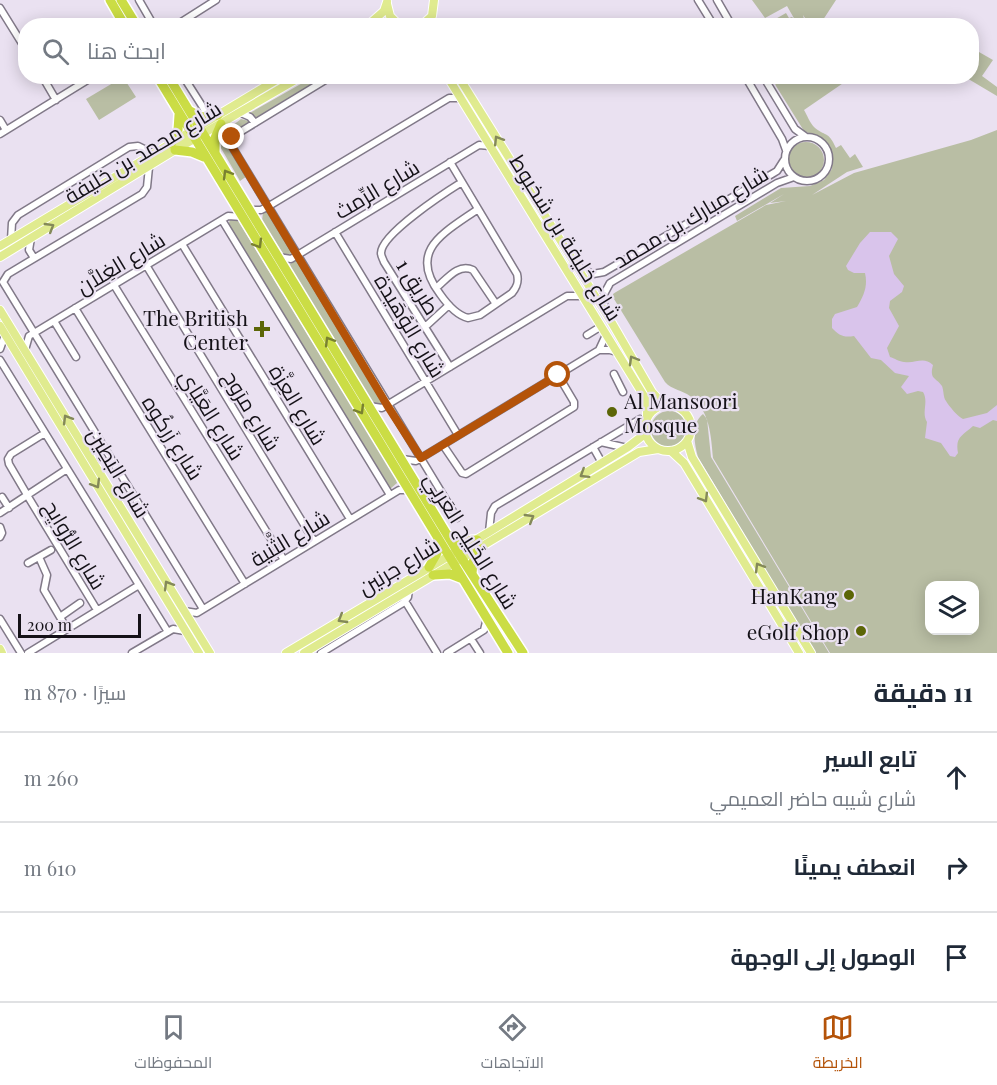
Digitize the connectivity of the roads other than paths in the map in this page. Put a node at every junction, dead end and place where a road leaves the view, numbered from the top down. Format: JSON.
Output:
{"nodes":[{"id":1,"x":110,"y":0,"type":"edge"},
{"id":2,"x":121,"y":0,"type":"edge"},
{"id":3,"x":139,"y":0,"type":"edge"},
{"id":4,"x":216,"y":0,"type":"edge"},
{"id":5,"x":698,"y":0,"type":"edge"},
{"id":6,"x":717,"y":0,"type":"edge"},
{"id":7,"x":387,"y":1,"type":"edge"},
{"id":8,"x":435,"y":1,"type":"edge"},
{"id":9,"x":0,"y":8,"type":"edge"},
{"id":10,"x":120,"y":18,"type":"edge"},
{"id":11,"x":132,"y":18,"type":"edge"},
{"id":12,"x":149,"y":18,"type":"edge"},
{"id":13,"x":188,"y":18,"type":"edge"},
{"id":14,"x":376,"y":18,"type":"edge"},
{"id":15,"x":392,"y":18,"type":"edge"},
{"id":16,"x":429,"y":18,"type":"edge"},
{"id":17,"x":709,"y":18,"type":"edge"},
{"id":18,"x":727,"y":18,"type":"edge"},
{"id":19,"x":18,"y":37,"type":"edge"},
{"id":20,"x":47,"y":84,"type":"edge"},
{"id":21,"x":81,"y":84,"type":"edge"},
{"id":22,"x":163,"y":84,"type":"edge"},
{"id":23,"x":171,"y":84,"type":"edge"},
{"id":24,"x":188,"y":84,"type":"edge"},
{"id":25,"x":272,"y":84,"type":"edge"},
{"id":26,"x":289,"y":84,"type":"edge"},
{"id":27,"x":320,"y":84,"type":"edge"},
{"id":28,"x":463,"y":84,"type":"edge"},
{"id":29,"x":750,"y":84,"type":"edge"},
{"id":30,"x":768,"y":84,"type":"edge"},
{"id":31,"x":453,"y":86,"type":"joint"},
{"id":32,"x":449,"y":98,"type":"junction"},
{"id":33,"x":460,"y":98,"type":"junction"},
{"id":34,"x":56,"y":100,"type":"junction"},
{"id":35,"x":204,"y":109,"type":"dead end"},
{"id":36,"x":183,"y":111,"type":"junction"},
{"id":37,"x":241,"y":113,"type":"junction"},
{"id":38,"x":0,"y":120,"type":"edge"},
{"id":39,"x":220,"y":120,"type":"junction"},
{"id":40,"x":255,"y":123,"type":"junction"},
{"id":41,"x":3,"y":132,"type":"edge"},
{"id":42,"x":197,"y":133,"type":"junction"},
{"id":43,"x":482,"y":134,"type":"junction"},
{"id":44,"x":806,"y":137,"type":"junction"},
{"id":45,"x":479,"y":145,"type":"junction"},
{"id":46,"x":490,"y":146,"type":"junction"},
{"id":47,"x":173,"y":147,"type":"junction"},
{"id":48,"x":786,"y":150,"type":"junction"},
{"id":49,"x":154,"y":154,"type":"junction"},
{"id":50,"x":216,"y":155,"type":"junction"},
{"id":51,"x":206,"y":158,"type":"junction"},
{"id":52,"x":784,"y":160,"type":"junction"},
{"id":53,"x":450,"y":162,"type":"junction"},
{"id":54,"x":149,"y":167,"type":"junction"},
{"id":55,"x":794,"y":177,"type":"junction"},
{"id":56,"x":462,"y":182,"type":"junction"},
{"id":57,"x":233,"y":202,"type":"junction"},
{"id":58,"x":269,"y":206,"type":"junction"},
{"id":59,"x":478,"y":209,"type":"junction"},
{"id":60,"x":261,"y":210,"type":"junction"},
{"id":61,"x":246,"y":214,"type":"junction"},
{"id":62,"x":228,"y":216,"type":"junction"},
{"id":63,"x":222,"y":220,"type":"junction"},
{"id":64,"x":257,"y":223,"type":"junction"},
{"id":65,"x":335,"y":232,"type":"junction"},
{"id":66,"x":31,"y":238,"type":"junction"},
{"id":67,"x":11,"y":240,"type":"junction"},
{"id":68,"x":182,"y":244,"type":"junction"},
{"id":69,"x":0,"y":246,"type":"edge"},
{"id":70,"x":18,"y":246,"type":"junction"},
{"id":71,"x":29,"y":250,"type":"junction"},
{"id":72,"x":298,"y":255,"type":"junction"},
{"id":73,"x":0,"y":257,"type":"edge"},
{"id":74,"x":278,"y":257,"type":"junction"},
{"id":75,"x":34,"y":258,"type":"junction"},
{"id":76,"x":291,"y":259,"type":"junction"},
{"id":77,"x":146,"y":266,"type":"junction"},
{"id":78,"x":576,"y":266,"type":"junction"},
{"id":79,"x":604,"y":272,"type":"junction"},
{"id":80,"x":288,"y":273,"type":"junction"},
{"id":81,"x":572,"y":280,"type":"junction"},
{"id":82,"x":610,"y":283,"type":"junction"},
{"id":83,"x":114,"y":285,"type":"junction"},
{"id":84,"x":436,"y":288,"type":"junction"},
{"id":85,"x":567,"y":296,"type":"junction"},
{"id":86,"x":581,"y":296,"type":"junction"},
{"id":87,"x":496,"y":304,"type":"junction"},
{"id":88,"x":449,"y":305,"type":"junction"},
{"id":89,"x":75,"y":308,"type":"junction"},
{"id":90,"x":0,"y":310,"type":"edge"},
{"id":91,"x":54,"y":321,"type":"junction"},
{"id":92,"x":612,"y":323,"type":"junction"},
{"id":93,"x":0,"y":326,"type":"edge"},
{"id":94,"x":425,"y":327,"type":"junction"},
{"id":95,"x":600,"y":327,"type":"junction"},
{"id":96,"x":14,"y":333,"type":"junction"},
{"id":97,"x":5,"y":335,"type":"junction"},
{"id":98,"x":31,"y":335,"type":"junction"},
{"id":99,"x":587,"y":335,"type":"dead end"},
{"id":100,"x":606,"y":335,"type":"junction"},
{"id":101,"x":1,"y":348,"type":"edge"},
{"id":102,"x":14,"y":349,"type":"junction"},
{"id":103,"x":25,"y":350,"type":"junction"},
{"id":104,"x":599,"y":350,"type":"junction"},
{"id":105,"x":617,"y":352,"type":"junction"},
{"id":106,"x":76,"y":357,"type":"dead end"},
{"id":107,"x":0,"y":360,"type":"edge"},
{"id":108,"x":450,"y":367,"type":"junction"},
{"id":109,"x":627,"y":369,"type":"junction"},
{"id":110,"x":558,"y":375,"type":"junction"},
{"id":111,"x":426,"y":382,"type":"junction"},
{"id":112,"x":623,"y":392,"type":"dead end"},
{"id":113,"x":668,"y":405,"type":"junction"},
{"id":114,"x":369,"y":406,"type":"junction"},
{"id":115,"x":385,"y":406,"type":"junction"},
{"id":116,"x":644,"y":422,"type":"junction"},
{"id":117,"x":379,"y":423,"type":"junction"},
{"id":118,"x":45,"y":433,"type":"junction"},
{"id":119,"x":459,"y":435,"type":"junction"},
{"id":120,"x":610,"y":436,"type":"junction"},
{"id":121,"x":687,"y":441,"type":"junction"},
{"id":122,"x":601,"y":442,"type":"junction"},
{"id":123,"x":443,"y":445,"type":"junction"},
{"id":124,"x":613,"y":446,"type":"junction"},
{"id":125,"x":592,"y":447,"type":"junction"},
{"id":126,"x":628,"y":447,"type":"junction"},
{"id":127,"x":658,"y":449,"type":"junction"},
{"id":128,"x":670,"y":451,"type":"junction"},
{"id":129,"x":401,"y":459,"type":"junction"},
{"id":130,"x":418,"y":460,"type":"junction"},
{"id":131,"x":602,"y":463,"type":"junction"},
{"id":132,"x":67,"y":469,"type":"junction"},
{"id":133,"x":407,"y":478,"type":"junction"},
{"id":134,"x":404,"y":490,"type":"junction"},
{"id":135,"x":27,"y":494,"type":"junction"},
{"id":136,"x":390,"y":495,"type":"junction"},
{"id":137,"x":2,"y":497,"type":"dead end"},
{"id":138,"x":9,"y":507,"type":"junction"},
{"id":139,"x":0,"y":513,"type":"edge"},
{"id":140,"x":457,"y":518,"type":"dead end"},
{"id":141,"x":350,"y":519,"type":"junction"},
{"id":142,"x":0,"y":527,"type":"edge"},
{"id":143,"x":489,"y":532,"type":"junction"},
{"id":144,"x":442,"y":536,"type":"junction"},
{"id":145,"x":0,"y":537,"type":"edge"},
{"id":146,"x":314,"y":541,"type":"junction"},
{"id":147,"x":478,"y":544,"type":"junction"},
{"id":148,"x":51,"y":550,"type":"dead end"},
{"id":149,"x":39,"y":557,"type":"junction"},
{"id":150,"x":455,"y":557,"type":"junction"},
{"id":151,"x":284,"y":560,"type":"junction"},
{"id":152,"x":28,"y":563,"type":"dead end"},
{"id":153,"x":431,"y":571,"type":"junction"},
{"id":154,"x":473,"y":576,"type":"junction"},
{"id":155,"x":462,"y":579,"type":"junction"},
{"id":156,"x":244,"y":584,"type":"junction"},
{"id":157,"x":139,"y":585,"type":"junction"},
{"id":158,"x":410,"y":589,"type":"junction"},
{"id":159,"x":405,"y":601,"type":"junction"},
{"id":160,"x":80,"y":603,"type":"dead end"},
{"id":161,"x":97,"y":610,"type":"junction"},
{"id":162,"x":184,"y":611,"type":"junction"},
{"id":163,"x":200,"y":611,"type":"junction"},
{"id":164,"x":177,"y":616,"type":"junction"},
{"id":165,"x":60,"y":617,"type":"junction"},
{"id":166,"x":487,"y":617,"type":"junction"},
{"id":167,"x":0,"y":619,"type":"edge"},
{"id":168,"x":194,"y":627,"type":"junction"},
{"id":169,"x":67,"y":629,"type":"junction"},
{"id":170,"x":170,"y":630,"type":"junction"},
{"id":171,"x":186,"y":631,"type":"junction"},
{"id":172,"x":471,"y":639,"type":"junction"},
{"id":173,"x":21,"y":653,"type":"edge"},
{"id":174,"x":27,"y":653,"type":"edge"},
{"id":175,"x":132,"y":653,"type":"edge"},
{"id":176,"x":199,"y":653,"type":"edge"},
{"id":177,"x":210,"y":653,"type":"edge"},
{"id":178,"x":286,"y":653,"type":"edge"},
{"id":179,"x":304,"y":653,"type":"edge"},
{"id":180,"x":321,"y":653,"type":"edge"},
{"id":181,"x":437,"y":653,"type":"edge"},
{"id":182,"x":447,"y":653,"type":"edge"},
{"id":183,"x":480,"y":653,"type":"edge"},
{"id":184,"x":509,"y":653,"type":"edge"},
{"id":185,"x":523,"y":653,"type":"edge"},
{"id":186,"x":799,"y":653,"type":"edge"},
{"id":187,"x":811,"y":653,"type":"edge"}],
"edges":[{"from":1,"to":10,"type":"highway"},
{"from":2,"to":11,"type":"highway"},
{"from":3,"to":12,"type":"street"},
{"from":4,"to":13,"type":"street"},
{"from":5,"to":17,"type":"street"},
{"from":6,"to":18,"type":"street"},
{"from":7,"to":14,"type":"main road"},
{"from":7,"to":15,"type":"main road"},
{"from":8,"to":16,"type":"main road"},
{"from":9,"to":19,"type":"street"},
{"from":20,"to":34,"type":"street"},
{"from":21,"to":34,"type":"street"},
{"from":22,"to":36,"type":"highway","name":"شارع الخَلِيج العَربِي"},
{"from":23,"to":36,"type":"highway","name":"شارع الخَلِيج العَربِي"},
{"from":24,"to":35,"type":"street"},
{"from":25,"to":39,"type":"main road","name":"شارع محمد بن خليفة"},
{"from":26,"to":37,"type":"main road","name":"شارع محمد بن خليفة"},
{"from":27,"to":40,"type":"street"},
{"from":78,"to":28,"type":"main road","name":"شارع خليفة بن شخبوط","one_way":true},
{"from":29,"to":48,"type":"street","name":"شارع مبارك بن محمد"},
{"from":30,"to":44,"type":"street"},
{"from":31,"to":32,"type":"street"},
{"from":31,"to":33,"type":"main road","name":"شارع خليفة بن شخبوط"},
{"from":32,"to":33,"type":"street"},
{"from":32,"to":58,"type":"street"},
{"from":33,"to":43,"type":"main road","name":"شارع خليفة بن شخبوط"},
{"from":34,"to":41,"type":"street"},
{"from":36,"to":39,"type":"highway"},
{"from":36,"to":42,"type":"highway","name":"شارع الخَلِيج العَربِي"},
{"from":36,"to":47,"type":"highway"},
{"from":37,"to":39,"type":"main road","name":"شارع محمد بن خليفة"},
{"from":37,"to":40,"type":"street"},
{"from":38,"to":41,"type":"street"},
{"from":39,"to":42,"type":"main road","name":"شارع محمد بن خليفة"},
{"from":39,"to":50,"type":"highway"},
{"from":40,"to":58,"type":"street"},
{"from":42,"to":47,"type":"main road","name":"شارع محمد بن خليفة"},
{"from":42,"to":50,"type":"highway","name":"شارع الخَلِيج العَربِي"},
{"from":42,"to":51,"type":"highway","name":"شارع الخَلِيج العَربِي"},
{"from":43,"to":45,"type":"street"},
{"from":43,"to":46,"type":"main road","name":"شارع خليفة بن شخبوط"},
{"from":44,"to":48,"type":"street"},
{"from":44,"to":55,"type":"street"},
{"from":45,"to":46,"type":"street"},
{"from":45,"to":53,"type":"street","name":"شارع الرِّمث"},
{"from":46,"to":81,"type":"main road","name":"شارع خليفة بن شخبوط"},
{"from":47,"to":49,"type":"main road","name":"شارع محمد بن خليفة"},
{"from":47,"to":51,"type":"highway"},
{"from":47,"to":54,"type":"main road","name":"شارع محمد بن خليفة"},
{"from":48,"to":52,"type":"street"},
{"from":49,"to":67,"type":"main road","name":"شارع محمد بن خليفة"},
{"from":49,"to":67,"type":"street"},
{"from":61,"to":50,"type":"highway","name":"شارع الخَلِيج العَربِي","one_way":true},
{"from":51,"to":57,"type":"highway","name":"شارع الخَلِيج العَربِي"},
{"from":52,"to":55,"type":"street"},
{"from":52,"to":79,"type":"street","name":"شارع مبارك بن محمد"},
{"from":53,"to":56,"type":"street"},
{"from":53,"to":65,"type":"street","name":"شارع الرِّمث"},
{"from":66,"to":54,"type":"main road","name":"شارع محمد بن خليفة","one_way":true},
{"from":54,"to":75,"type":"street"},
{"from":55,"to":82,"type":"street","name":"شارع مبارك بن محمد"},
{"from":56,"to":59,"type":"street"},
{"from":56,"to":94,"type":"street","name":"طريق 1"},
{"from":57,"to":61,"type":"highway","name":"شارع الخَلِيج العَربِي"},
{"from":57,"to":62,"type":"street"},
{"from":58,"to":60,"type":"street"},
{"from":58,"to":72,"type":"street"},
{"from":59,"to":84,"type":"street"},
{"from":59,"to":87,"type":"street"},
{"from":60,"to":61,"type":"street"},
{"from":60,"to":64,"type":"street"},
{"from":61,"to":62,"type":"street"},
{"from":61,"to":64,"type":"highway","name":"شارع الخَلِيج العَربِي"},
{"from":61,"to":133,"type":"highway","name":"شارع الخَلِيج العَربِي","one_way":true},
{"from":62,"to":63,"type":"street","name":"شارع الغِلاَّن"},
{"from":63,"to":68,"type":"street","name":"شارع الغِلاَّن"},
{"from":63,"to":136,"type":"street"},
{"from":64,"to":74,"type":"highway","name":"شارع الخَلِيج العَربِي"},
{"from":65,"to":72,"type":"street","name":"شارع الرِّمث"},
{"from":65,"to":111,"type":"street","name":"شارع الوُهَيدة"},
{"from":66,"to":70,"type":"main road","name":"شارع محمد بن خليفة"},
{"from":66,"to":71,"type":"street"},
{"from":67,"to":69,"type":"main road","name":"شارع محمد بن خليفة"},
{"from":68,"to":77,"type":"street","name":"شارع الغِلاَّن"},
{"from":68,"to":141,"type":"street","name":"شارع العِزَّة"},
{"from":70,"to":71,"type":"street"},
{"from":70,"to":73,"type":"main road","name":"شارع محمد بن خليفة"},
{"from":71,"to":75,"type":"street"},
{"from":72,"to":76,"type":"street","name":"شارع الرِّمث"},
{"from":72,"to":115,"type":"street"},
{"from":74,"to":76,"type":"street"},
{"from":74,"to":80,"type":"highway","name":"شارع الخَلِيج العَربِي"},
{"from":75,"to":98,"type":"street","name":"شارع البَطِين"},
{"from":76,"to":80,"type":"street"},
{"from":77,"to":83,"type":"street","name":"شارع الغِلاَّن"},
{"from":77,"to":146,"type":"street","name":"شارع مرَوح"},
{"from":78,"to":79,"type":"street","name":"شارع مبارك بن محمد"},
{"from":78,"to":92,"type":"main road","name":"شارع خليفة بن شخبوط"},
{"from":79,"to":82,"type":"street"},
{"from":114,"to":80,"type":"highway","name":"شارع الخَلِيج العَربِي","one_way":true},
{"from":81,"to":85,"type":"street"},
{"from":81,"to":86,"type":"main road","name":"شارع خليفة بن شخبوط"},
{"from":82,"to":92,"type":"street","name":"شارع مبارك بن محمد"},
{"from":83,"to":89,"type":"street","name":"شارع الغِلاَّن"},
{"from":83,"to":151,"type":"street","name":"شارع العَيَّاي"},
{"from":84,"to":87,"type":"street"},
{"from":84,"to":88,"type":"street"},
{"from":85,"to":86,"type":"street"},
{"from":85,"to":108,"type":"street"},
{"from":86,"to":95,"type":"main road","name":"شارع خليفة بن شخبوط"},
{"from":87,"to":88,"type":"street"},
{"from":88,"to":94,"type":"street"},
{"from":89,"to":91,"type":"street","name":"شارع الغِلاَّن"},
{"from":89,"to":156,"type":"street","name":"شارع زَركُوه"},
{"from":90,"to":96,"type":"main road","name":"شارع البَطِين"},
{"from":91,"to":98,"type":"street","name":"شارع الغِلاَّن"},
{"from":91,"to":106,"type":"street"},
{"from":113,"to":92,"type":"main road","name":"شارع خليفة بن شخبوط","one_way":true},
{"from":93,"to":97,"type":"main road","name":"شارع البَطِين"},
{"from":94,"to":108,"type":"street","name":"طريق 1"},
{"from":95,"to":99,"type":"street"},
{"from":95,"to":100,"type":"main road","name":"شارع خليفة بن شخبوط"},
{"from":96,"to":98,"type":"street"},
{"from":96,"to":103,"type":"main road","name":"شارع البَطِين"},
{"from":97,"to":101,"type":"street"},
{"from":97,"to":102,"type":"main road","name":"شارع البَطِين"},
{"from":98,"to":103,"type":"street"},
{"from":98,"to":163,"type":"street","name":"شارع البَطِين"},
{"from":100,"to":104,"type":"street"},
{"from":100,"to":105,"type":"main road","name":"شارع خليفة بن شخبوط"},
{"from":101,"to":102,"type":"street"},
{"from":102,"to":164,"type":"main road","name":"شارع البَطِين","one_way":true},
{"from":162,"to":103,"type":"main road","name":"شارع البَطِين","one_way":true},
{"from":104,"to":105,"type":"street"},
{"from":104,"to":110,"type":"street"},
{"from":105,"to":109,"type":"main road","name":"شارع خليفة بن شخبوط"},
{"from":107,"to":118,"type":"street"},
{"from":108,"to":111,"type":"street"},
{"from":109,"to":112,"type":"street"},
{"from":109,"to":116,"type":"main road","name":"شارع خليفة بن شخبوط"},
{"from":110,"to":119,"type":"street"},
{"from":110,"to":123,"type":"street"},
{"from":111,"to":115,"type":"street"},
{"from":111,"to":119,"type":"street","name":"شارع الوُهَيدة"},
{"from":113,"to":116,"type":"main road"},
{"from":113,"to":121,"type":"main road"},
{"from":114,"to":115,"type":"street"},
{"from":114,"to":117,"type":"highway","name":"شارع الخَلِيج العَربِي"},
{"from":115,"to":117,"type":"street"},
{"from":115,"to":130,"type":"street"},
{"from":116,"to":120,"type":"street"},
{"from":116,"to":126,"type":"main road","name":"شارع جرنين"},
{"from":116,"to":127,"type":"main road"},
{"from":117,"to":129,"type":"highway","name":"شارع الخَلِيج العَربِي"},
{"from":118,"to":132,"type":"street"},
{"from":118,"to":135,"type":"street","name":"شارع الرُّوايِح"},
{"from":119,"to":123,"type":"street"},
{"from":120,"to":122,"type":"street"},
{"from":120,"to":124,"type":"street"},
{"from":121,"to":128,"type":"main road"},
{"from":187,"to":121,"type":"main road","one_way":true},
{"from":122,"to":124,"type":"street"},
{"from":122,"to":125,"type":"street"},
{"from":123,"to":130,"type":"street"},
{"from":124,"to":126,"type":"street"},
{"from":125,"to":131,"type":"street"},
{"from":125,"to":143,"type":"street"},
{"from":126,"to":131,"type":"main road","name":"شارع جرنين"},
{"from":127,"to":128,"type":"main road"},
{"from":147,"to":127,"type":"main road","name":"شارع جرنين","one_way":true},
{"from":128,"to":186,"type":"main road","one_way":true},
{"from":129,"to":130,"type":"street"},
{"from":129,"to":133,"type":"highway","name":"شارع الخَلِيج العَربِي"},
{"from":130,"to":133,"type":"street"},
{"from":130,"to":140,"type":"street"},
{"from":131,"to":143,"type":"main road","name":"شارع جرنين","one_way":true},
{"from":132,"to":135,"type":"street"},
{"from":132,"to":157,"type":"street"},
{"from":133,"to":134,"type":"highway","name":"شارع الخَلِيج العَربِي"},
{"from":133,"to":144,"type":"highway","name":"شارع الخَلِيج العَربِي"},
{"from":134,"to":136,"type":"street","name":"شارع الثَّنية"},
{"from":134,"to":144,"type":"highway","name":"شارع الخَلِيج العَربِي"},
{"from":135,"to":138,"type":"street"},
{"from":135,"to":161,"type":"street","name":"شارع الرُّوايِح"},
{"from":136,"to":141,"type":"street","name":"شارع الثَّنية"},
{"from":137,"to":138,"type":"street"},
{"from":138,"to":139,"type":"street"},
{"from":141,"to":146,"type":"street","name":"شارع الثَّنية"},
{"from":142,"to":145,"type":"street"},
{"from":143,"to":147,"type":"main road","name":"شارع جرنين"},
{"from":144,"to":147,"type":"highway"},
{"from":144,"to":150,"type":"highway","name":"شارع الخَلِيج العَربِي"},
{"from":144,"to":153,"type":"highway"},
{"from":146,"to":151,"type":"street","name":"شارع الثَّنية"},
{"from":147,"to":150,"type":"main road","name":"شارع جرنين"},
{"from":147,"to":154,"type":"highway"},
{"from":148,"to":149,"type":"street"},
{"from":149,"to":152,"type":"street"},
{"from":149,"to":165,"type":"street"},
{"from":150,"to":153,"type":"main road","name":"شارع جرنين"},
{"from":150,"to":154,"type":"highway","name":"شارع الخَلِيج العَربِي"},
{"from":150,"to":155,"type":"highway","name":"شارع الخَلِيج العَربِي"},
{"from":151,"to":156,"type":"street","name":"شارع الثَّنية"},
{"from":153,"to":155,"type":"highway"},
{"from":153,"to":158,"type":"main road","name":"شارع جرنين"},
{"from":153,"to":178,"type":"main road","name":"شارع جرنين","one_way":true},
{"from":154,"to":185,"type":"highway","name":"شارع الخَلِيج العَربِي"},
{"from":155,"to":166,"type":"highway","name":"شارع الخَلِيج العَربِي"},
{"from":156,"to":163,"type":"street","name":"شارع الثَّنية"},
{"from":157,"to":161,"type":"street"},
{"from":157,"to":170,"type":"street"},
{"from":158,"to":159,"type":"street"},
{"from":158,"to":179,"type":"main road","name":"شارع جرنين"},
{"from":159,"to":180,"type":"street"},
{"from":159,"to":181,"type":"street"},
{"from":160,"to":165,"type":"street"},
{"from":161,"to":169,"type":"street"},
{"from":162,"to":163,"type":"street"},
{"from":162,"to":168,"type":"main road","name":"شارع البَطِين"},
{"from":163,"to":168,"type":"street"},
{"from":164,"to":170,"type":"street"},
{"from":164,"to":171,"type":"main road","name":"شارع البَطِين"},
{"from":165,"to":169,"type":"street"},
{"from":166,"to":172,"type":"street"},
{"from":166,"to":184,"type":"highway","name":"شارع الخَلِيج العَربِي"},
{"from":167,"to":173,"type":"street"},
{"from":168,"to":177,"type":"main road","name":"شارع البَطِين"},
{"from":169,"to":174,"type":"street"},
{"from":170,"to":171,"type":"street"},
{"from":170,"to":175,"type":"street"},
{"from":171,"to":176,"type":"main road","name":"شارع البَطِين"},
{"from":172,"to":182,"type":"street"},
{"from":172,"to":183,"type":"street"}]}
